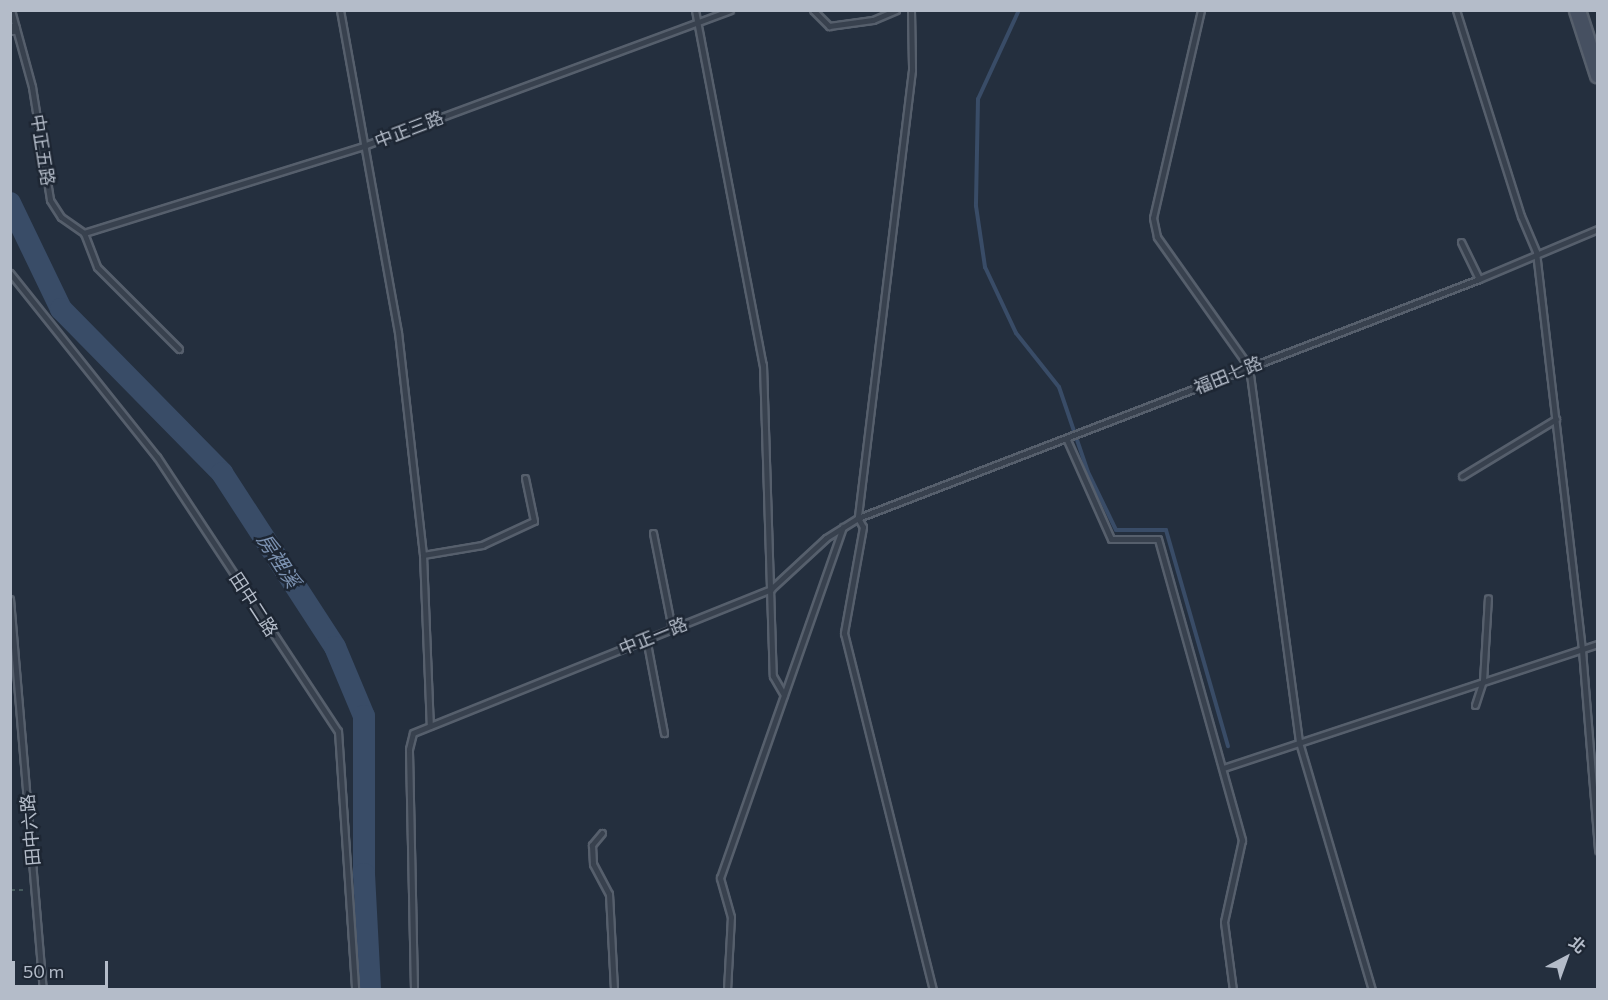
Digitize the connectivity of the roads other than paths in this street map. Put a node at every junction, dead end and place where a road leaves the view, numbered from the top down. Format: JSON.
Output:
{"nodes":[{"id":1,"x":11,"y":10,"type":"edge"},
{"id":2,"x":340,"y":10,"type":"edge"},
{"id":3,"x":695,"y":10,"type":"edge"},
{"id":4,"x":730,"y":10,"type":"edge"},
{"id":5,"x":813,"y":10,"type":"edge"},
{"id":6,"x":896,"y":10,"type":"edge"},
{"id":7,"x":911,"y":10,"type":"edge"},
{"id":8,"x":1201,"y":10,"type":"edge"},
{"id":9,"x":1456,"y":10,"type":"edge"},
{"id":10,"x":1577,"y":10,"type":"edge"},
{"id":11,"x":698,"y":21,"type":"junction"},
{"id":12,"x":12,"y":29,"type":"edge"},
{"id":13,"x":1598,"y":75,"type":"edge"},
{"id":14,"x":366,"y":145,"type":"junction"},
{"id":15,"x":1598,"y":229,"type":"edge"},
{"id":16,"x":84,"y":232,"type":"junction"},
{"id":17,"x":1461,"y":242,"type":"dead end"},
{"id":18,"x":1536,"y":252,"type":"junction"},
{"id":19,"x":10,"y":273,"type":"edge"},
{"id":20,"x":1479,"y":279,"type":"junction"},
{"id":21,"x":179,"y":349,"type":"dead end"},
{"id":22,"x":1249,"y":367,"type":"junction"},
{"id":23,"x":1556,"y":419,"type":"junction"},
{"id":24,"x":1067,"y":440,"type":"junction"},
{"id":25,"x":1462,"y":476,"type":"dead end"},
{"id":26,"x":525,"y":478,"type":"dead end"},
{"id":27,"x":858,"y":518,"type":"junction"},
{"id":28,"x":843,"y":525,"type":"junction"},
{"id":29,"x":653,"y":533,"type":"dead end"},
{"id":30,"x":423,"y":555,"type":"junction"},
{"id":31,"x":771,"y":589,"type":"junction"},
{"id":32,"x":1488,"y":598,"type":"dead end"},
{"id":33,"x":10,"y":599,"type":"edge"},
{"id":34,"x":672,"y":628,"type":"junction"},
{"id":35,"x":646,"y":639,"type":"junction"},
{"id":36,"x":1598,"y":644,"type":"edge"},
{"id":37,"x":1582,"y":650,"type":"junction"},
{"id":38,"x":1483,"y":681,"type":"junction"},
{"id":39,"x":784,"y":696,"type":"junction"},
{"id":40,"x":1475,"y":705,"type":"dead end"},
{"id":41,"x":20,"y":713,"type":"junction"},
{"id":42,"x":10,"y":714,"type":"edge"},
{"id":43,"x":430,"y":726,"type":"junction"},
{"id":44,"x":664,"y":733,"type":"dead end"},
{"id":45,"x":1299,"y":742,"type":"junction"},
{"id":46,"x":1223,"y":768,"type":"junction"},
{"id":47,"x":602,"y":833,"type":"dead end"},
{"id":48,"x":1598,"y":850,"type":"edge"},
{"id":49,"x":44,"y":990,"type":"edge"},
{"id":50,"x":355,"y":990,"type":"edge"},
{"id":51,"x":414,"y":990,"type":"edge"},
{"id":52,"x":614,"y":990,"type":"edge"},
{"id":53,"x":727,"y":990,"type":"edge"},
{"id":54,"x":933,"y":990,"type":"edge"},
{"id":55,"x":1233,"y":990,"type":"edge"},
{"id":56,"x":1372,"y":990,"type":"edge"}],
"edges":[{"from":1,"to":12,"type":"lane","name":"中正五路"},
{"from":2,"to":14,"type":"lane"},
{"from":3,"to":11,"type":"lane"},
{"from":4,"to":11,"type":"lane","name":"中正三路"},
{"from":5,"to":6,"type":"lane"},
{"from":7,"to":27,"type":"lane"},
{"from":8,"to":22,"type":"lane"},
{"from":9,"to":18,"type":"lane"},
{"from":10,"to":13,"type":"main road"},
{"from":11,"to":14,"type":"lane","name":"中正三路"},
{"from":11,"to":31,"type":"lane"},
{"from":12,"to":16,"type":"lane","name":"中正五路"},
{"from":14,"to":16,"type":"lane","name":"中正三路"},
{"from":14,"to":30,"type":"lane"},
{"from":15,"to":18,"type":"lane","name":"福田七路"},
{"from":16,"to":21,"type":"lane"},
{"from":17,"to":20,"type":"lane"},
{"from":18,"to":20,"type":"lane","name":"福田七路"},
{"from":18,"to":23,"type":"lane"},
{"from":19,"to":50,"type":"lane","name":"田中二路"},
{"from":20,"to":22,"type":"lane","name":"福田七路"},
{"from":22,"to":24,"type":"lane","name":"福田七路"},
{"from":22,"to":45,"type":"lane"},
{"from":23,"to":25,"type":"lane"},
{"from":23,"to":37,"type":"lane"},
{"from":24,"to":27,"type":"lane","name":"福田七路"},
{"from":24,"to":46,"type":"lane"},
{"from":26,"to":30,"type":"lane"},
{"from":27,"to":28,"type":"lane","name":"中正一路"},
{"from":27,"to":54,"type":"lane"},
{"from":28,"to":31,"type":"lane","name":"中正一路"},
{"from":28,"to":39,"type":"lane"},
{"from":29,"to":34,"type":"lane"},
{"from":30,"to":43,"type":"lane"},
{"from":31,"to":34,"type":"lane","name":"中正一路"},
{"from":31,"to":39,"type":"lane"},
{"from":32,"to":38,"type":"lane"},
{"from":33,"to":41,"type":"lane","name":"田中六路"},
{"from":34,"to":35,"type":"lane","name":"中正一路"},
{"from":35,"to":43,"type":"lane","name":"中正一路"},
{"from":35,"to":44,"type":"lane"},
{"from":36,"to":37,"type":"lane"},
{"from":37,"to":38,"type":"lane"},
{"from":37,"to":48,"type":"lane"},
{"from":38,"to":40,"type":"lane"},
{"from":38,"to":45,"type":"lane"},
{"from":39,"to":53,"type":"lane"},
{"from":41,"to":42,"type":"lane"},
{"from":41,"to":49,"type":"lane","name":"田中六路"},
{"from":43,"to":51,"type":"lane"},
{"from":45,"to":46,"type":"lane"},
{"from":45,"to":56,"type":"lane"},
{"from":46,"to":55,"type":"lane"},
{"from":47,"to":52,"type":"lane"}]}
